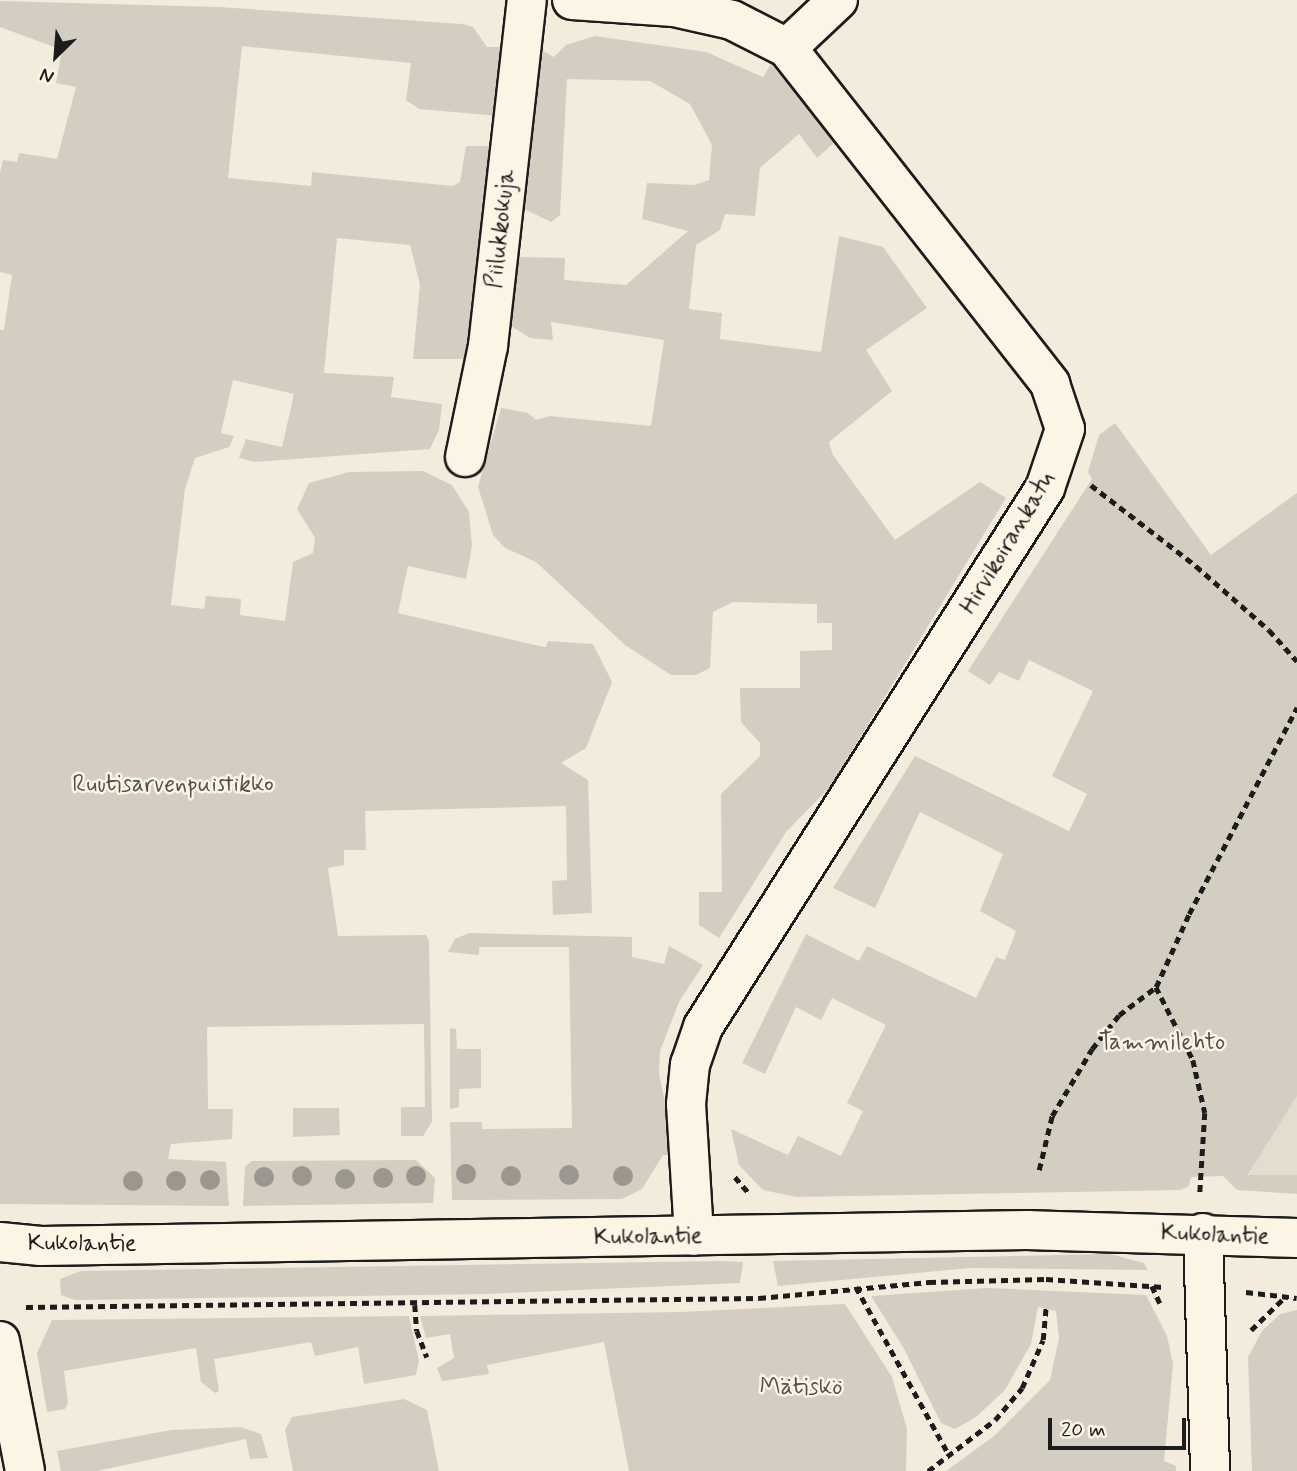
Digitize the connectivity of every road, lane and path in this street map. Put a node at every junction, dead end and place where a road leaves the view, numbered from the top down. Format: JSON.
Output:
{"nodes":[{"id":1,"x":527,"y":0,"type":"edge"},
{"id":2,"x":572,"y":0,"type":"edge"},
{"id":3,"x":838,"y":0,"type":"edge"},
{"id":4,"x":787,"y":48,"type":"junction"},
{"id":5,"x":465,"y":457,"type":"dead end"},
{"id":6,"x":1057,"y":459,"type":"junction"},
{"id":7,"x":1297,"y":662,"type":"edge"},
{"id":8,"x":1297,"y":707,"type":"edge"},
{"id":9,"x":1156,"y":987,"type":"junction"},
{"id":10,"x":1039,"y":1170,"type":"dead end"},
{"id":11,"x":733,"y":1173,"type":"dead end"},
{"id":12,"x":758,"y":1202,"type":"dead end"},
{"id":13,"x":1201,"y":1215,"type":"junction"},
{"id":14,"x":694,"y":1236,"type":"junction"},
{"id":15,"x":1297,"y":1238,"type":"edge"},
{"id":16,"x":0,"y":1242,"type":"edge"},
{"id":17,"x":856,"y":1287,"type":"junction"},
{"id":18,"x":1203,"y":1289,"type":"junction"},
{"id":19,"x":415,"y":1305,"type":"junction"},
{"id":20,"x":1046,"y":1306,"type":"dead end"},
{"id":21,"x":6,"y":1324,"type":"edge"},
{"id":22,"x":427,"y":1357,"type":"dead end"},
{"id":23,"x":948,"y":1453,"type":"junction"},
{"id":24,"x":25,"y":1471,"type":"edge"},
{"id":25,"x":928,"y":1471,"type":"edge"},
{"id":26,"x":1210,"y":1471,"type":"edge"}],
"edges":[{"from":1,"to":5,"type":"street","name":"Piilukkokuja"},
{"from":2,"to":4,"type":"street","name":"Hirvikoirankatu"},
{"from":3,"to":4,"type":"street"},
{"from":4,"to":6,"type":"street","name":"Hirvikoirankatu"},
{"from":6,"to":7,"type":"path"},
{"from":6,"to":14,"type":"street","name":"Hirvikoirankatu"},
{"from":8,"to":9,"type":"path"},
{"from":9,"to":10,"type":"path"},
{"from":9,"to":13,"type":"path"},
{"from":11,"to":12,"type":"path"},
{"from":13,"to":14,"type":"street","name":"Kukolantie"},
{"from":13,"to":15,"type":"street","name":"Kukolantie"},
{"from":13,"to":18,"type":"street"},
{"from":14,"to":16,"type":"street","name":"Kukolantie"},
{"from":17,"to":18,"type":"path"},
{"from":17,"to":19,"type":"path"},
{"from":17,"to":23,"type":"path"},
{"from":18,"to":26,"type":"street"},
{"from":19,"to":21,"type":"path"},
{"from":19,"to":22,"type":"path"},
{"from":20,"to":23,"type":"path"},
{"from":21,"to":24,"type":"street"},
{"from":23,"to":25,"type":"path"}]}
